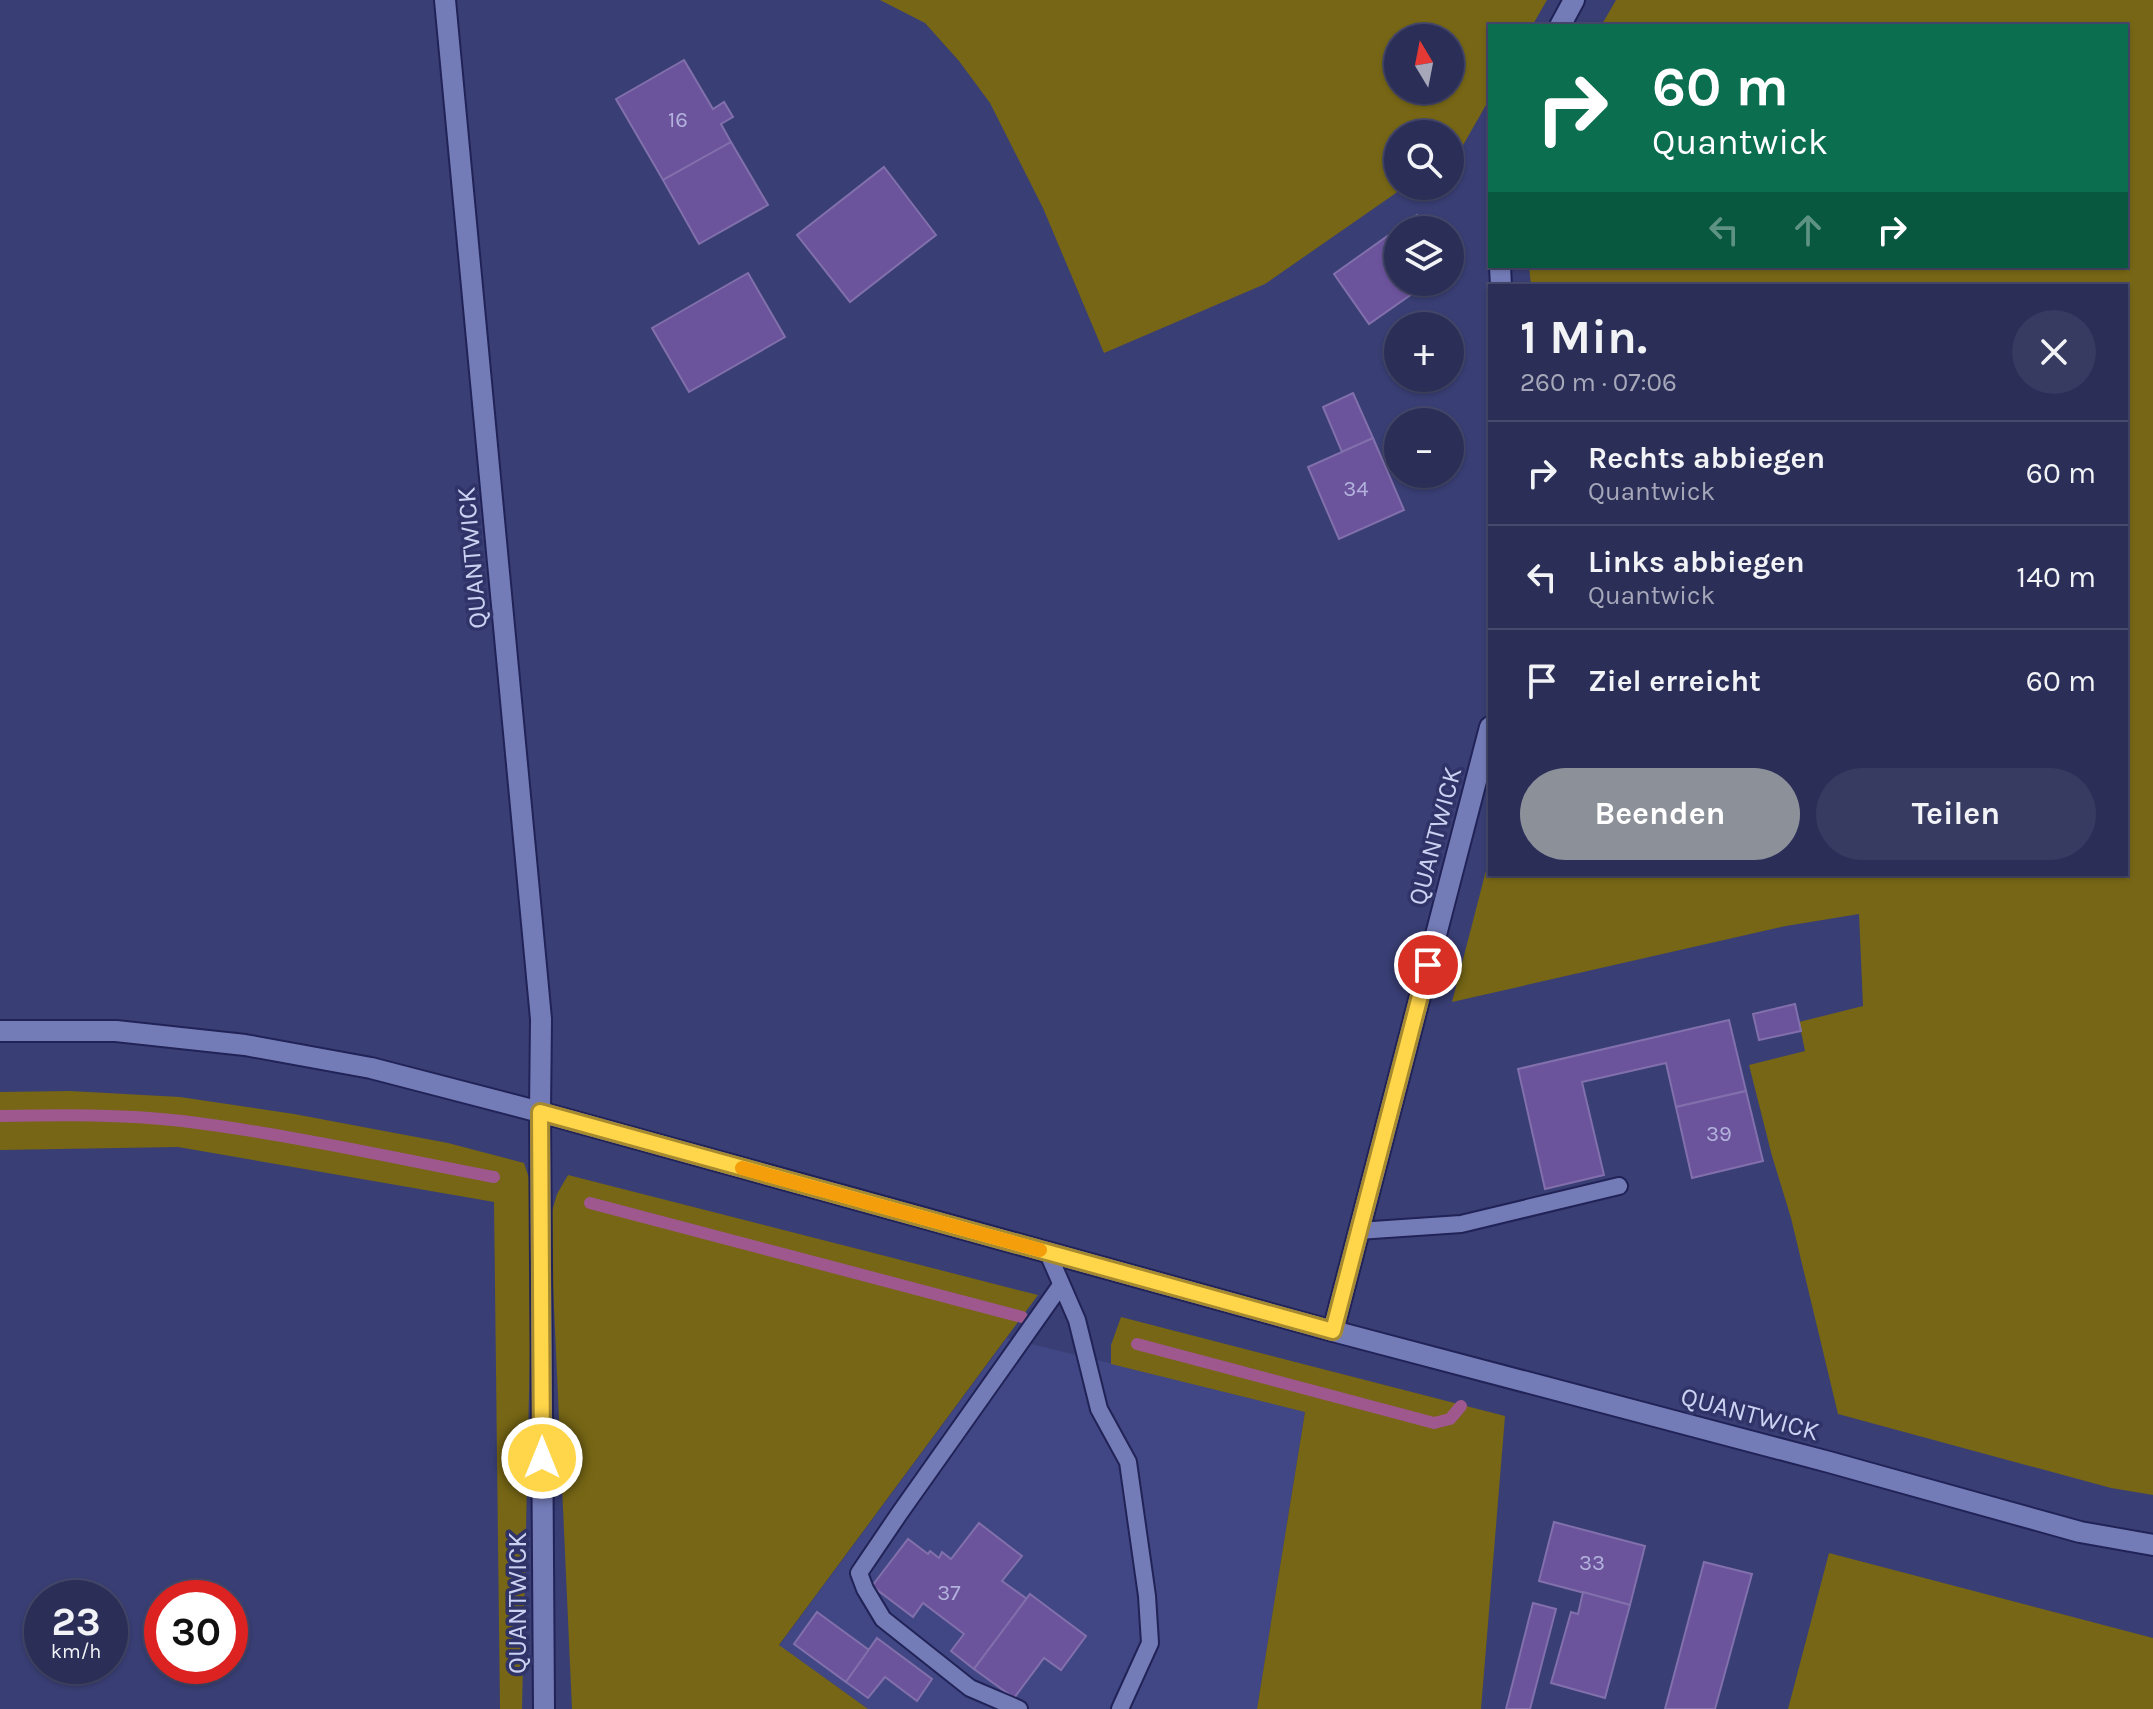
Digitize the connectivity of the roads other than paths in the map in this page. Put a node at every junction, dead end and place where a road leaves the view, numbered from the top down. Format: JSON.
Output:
{"nodes":[{"id":1,"x":445,"y":0,"type":"edge"},
{"id":2,"x":1574,"y":0,"type":"edge"},
{"id":3,"x":1561,"y":24,"type":"edge"},
{"id":4,"x":1488,"y":735,"type":"edge"},
{"id":5,"x":0,"y":1031,"type":"edge"},
{"id":6,"x":540,"y":1112,"type":"junction"},
{"id":7,"x":1619,"y":1186,"type":"dead end"},
{"id":8,"x":1358,"y":1231,"type":"junction"},
{"id":9,"x":1047,"y":1251,"type":"junction"},
{"id":10,"x":1061,"y":1285,"type":"junction"},
{"id":11,"x":1333,"y":1331,"type":"junction"},
{"id":12,"x":2153,"y":1545,"type":"edge"},
{"id":13,"x":544,"y":1709,"type":"edge"},
{"id":14,"x":1019,"y":1709,"type":"edge"},
{"id":15,"x":1120,"y":1709,"type":"edge"}],
"edges":[{"from":1,"to":6,"type":"street","name":"QUANTWICK"},
{"from":2,"to":3,"type":"street"},
{"from":4,"to":8,"type":"street","name":"QUANTWICK"},
{"from":5,"to":6,"type":"street","name":"QUANTWICK"},
{"from":6,"to":9,"type":"street","name":"QUANTWICK"},
{"from":6,"to":13,"type":"street","name":"QUANTWICK"},
{"from":7,"to":8,"type":"lane"},
{"from":8,"to":11,"type":"street","name":"QUANTWICK"},
{"from":9,"to":10,"type":"lane"},
{"from":9,"to":11,"type":"street","name":"QUANTWICK"},
{"from":10,"to":14,"type":"lane"},
{"from":10,"to":15,"type":"lane"},
{"from":11,"to":12,"type":"street","name":"QUANTWICK"}]}
